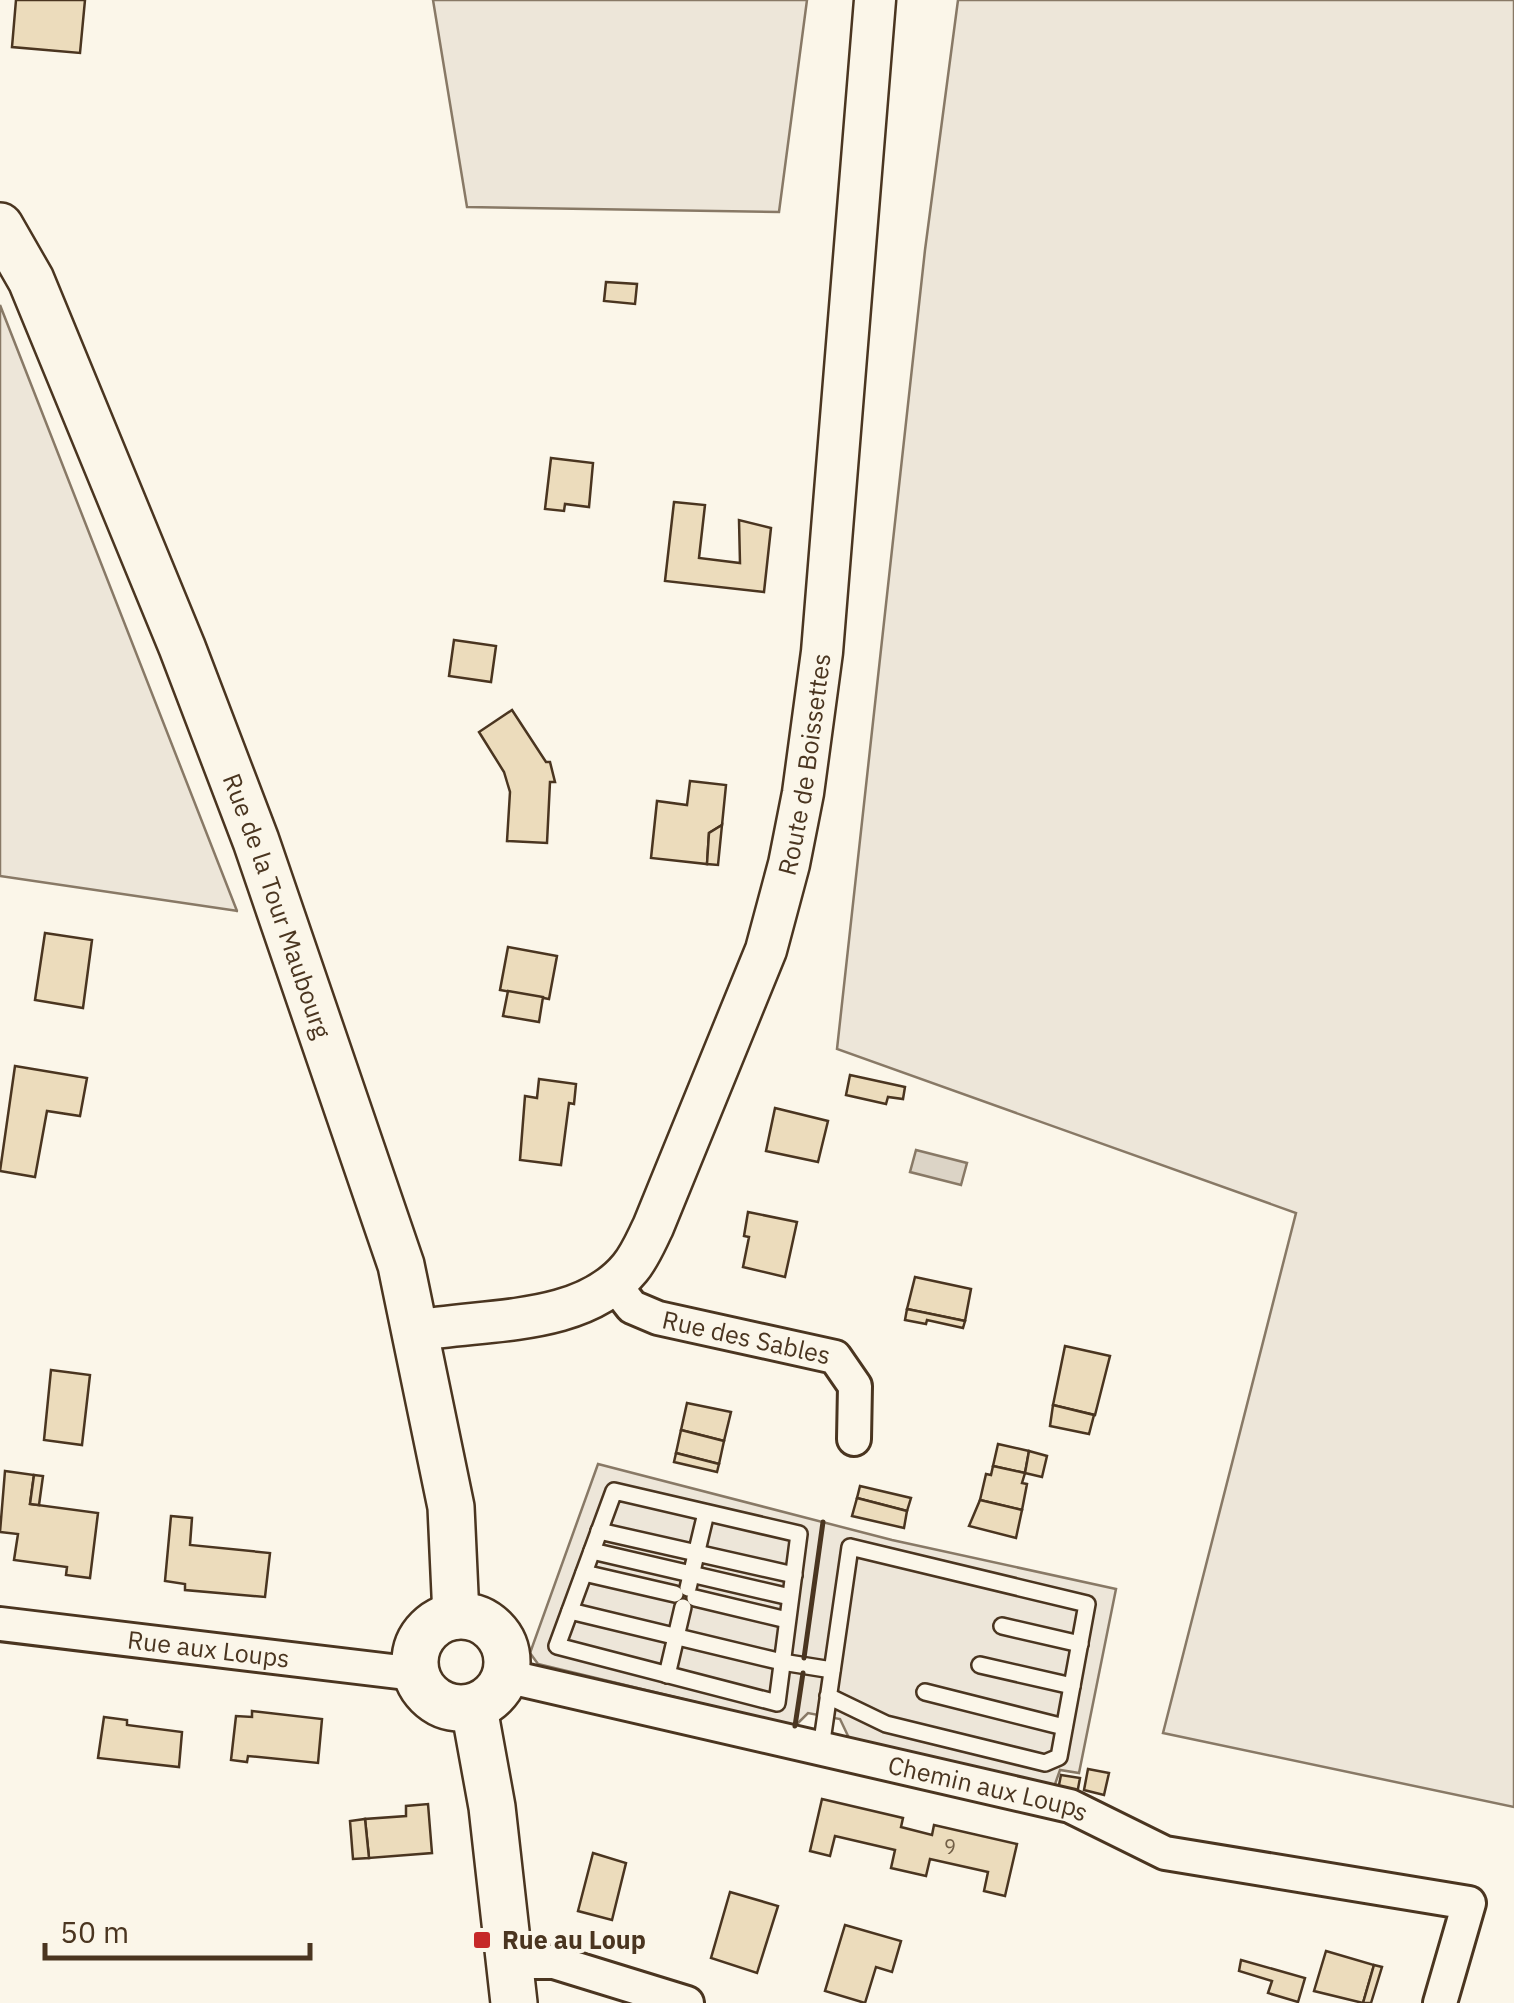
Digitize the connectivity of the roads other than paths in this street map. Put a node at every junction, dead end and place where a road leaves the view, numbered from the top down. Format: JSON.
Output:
{"nodes":[{"id":1,"x":875,"y":0,"type":"edge"},
{"id":2,"x":0,"y":226,"type":"edge"},
{"id":3,"x":623,"y":1296,"type":"junction"},
{"id":4,"x":416,"y":1331,"type":"junction"},
{"id":5,"x":854,"y":1440,"type":"dead end"},
{"id":6,"x":706,"y":1513,"type":"junction"},
{"id":7,"x":600,"y":1530,"type":"junction"},
{"id":8,"x":592,"y":1551,"type":"junction"},
{"id":9,"x":696,"y":1553,"type":"junction"},
{"id":10,"x":584,"y":1573,"type":"junction"},
{"id":11,"x":794,"y":1575,"type":"junction"},
{"id":12,"x":686,"y":1592,"type":"junction"},
{"id":13,"x":790,"y":1597,"type":"junction"},
{"id":14,"x":570,"y":1611,"type":"junction"},
{"id":15,"x":456,"y":1616,"type":"junction"},
{"id":16,"x":788,"y":1620,"type":"junction"},
{"id":17,"x":0,"y":1624,"type":"edge"},
{"id":18,"x":1002,"y":1626,"type":"dead end"},
{"id":19,"x":676,"y":1637,"type":"junction"},
{"id":20,"x":1080,"y":1644,"type":"junction"},
{"id":21,"x":782,"y":1662,"type":"junction"},
{"id":22,"x":980,"y":1664,"type":"dead end"},
{"id":23,"x":832,"y":1670,"type":"junction"},
{"id":24,"x":416,"y":1674,"type":"junction"},
{"id":25,"x":667,"y":1675,"type":"junction"},
{"id":26,"x":506,"y":1676,"type":"junction"},
{"id":27,"x":1072,"y":1686,"type":"junction"},
{"id":28,"x":925,"y":1692,"type":"dead end"},
{"id":29,"x":828,"y":1696,"type":"junction"},
{"id":30,"x":474,"y":1708,"type":"junction"},
{"id":31,"x":1064,"y":1728,"type":"junction"},
{"id":32,"x":821,"y":1748,"type":"junction"},
{"id":33,"x":513,"y":1982,"type":"edge"},
{"id":34,"x":687,"y":2003,"type":"edge"},
{"id":35,"x":1440,"y":2003,"type":"edge"}],
"edges":[{"from":1,"to":3,"type":"street","name":"Route de Boissettes"},
{"from":2,"to":4,"type":"main road","name":"Rue de la Tour Maubourg"},
{"from":3,"to":4,"type":"street","name":"Route de Boissettes"},
{"from":3,"to":5,"type":"street","name":"Rue des Sables"},
{"from":4,"to":15,"type":"main road","name":"Rue de la Tour Maubourg"},
{"from":6,"to":7,"type":"lane"},
{"from":6,"to":9,"type":"lane"},
{"from":6,"to":11,"type":"lane"},
{"from":7,"to":8,"type":"lane"},
{"from":7,"to":9,"type":"lane"},
{"from":8,"to":10,"type":"lane"},
{"from":8,"to":12,"type":"lane"},
{"from":9,"to":11,"type":"lane"},
{"from":9,"to":12,"type":"lane"},
{"from":10,"to":12,"type":"lane"},
{"from":10,"to":14,"type":"lane"},
{"from":11,"to":13,"type":"lane"},
{"from":12,"to":13,"type":"lane"},
{"from":12,"to":16,"type":"lane"},
{"from":12,"to":19,"type":"lane"},
{"from":13,"to":16,"type":"lane"},
{"from":14,"to":19,"type":"lane"},
{"from":14,"to":25,"type":"lane"},
{"from":15,"to":24,"type":"main road"},
{"from":15,"to":26,"type":"main road"},
{"from":16,"to":21,"type":"lane"},
{"from":17,"to":24,"type":"street","name":"Rue aux Loups"},
{"from":18,"to":20,"type":"lane"},
{"from":19,"to":21,"type":"lane"},
{"from":19,"to":25,"type":"lane"},
{"from":20,"to":23,"type":"lane"},
{"from":20,"to":27,"type":"lane"},
{"from":21,"to":23,"type":"lane"},
{"from":21,"to":25,"type":"lane"},
{"from":22,"to":27,"type":"lane"},
{"from":23,"to":29,"type":"lane"},
{"from":24,"to":30,"type":"main road"},
{"from":26,"to":30,"type":"main road"},
{"from":26,"to":32,"type":"street","name":"Chemin aux Loups"},
{"from":27,"to":31,"type":"lane"},
{"from":28,"to":31,"type":"lane"},
{"from":29,"to":31,"type":"lane"},
{"from":29,"to":32,"type":"lane"},
{"from":30,"to":33,"type":"main road"},
{"from":32,"to":35,"type":"street","name":"Chemin aux Loups"},
{"from":33,"to":34,"type":"street"}]}
